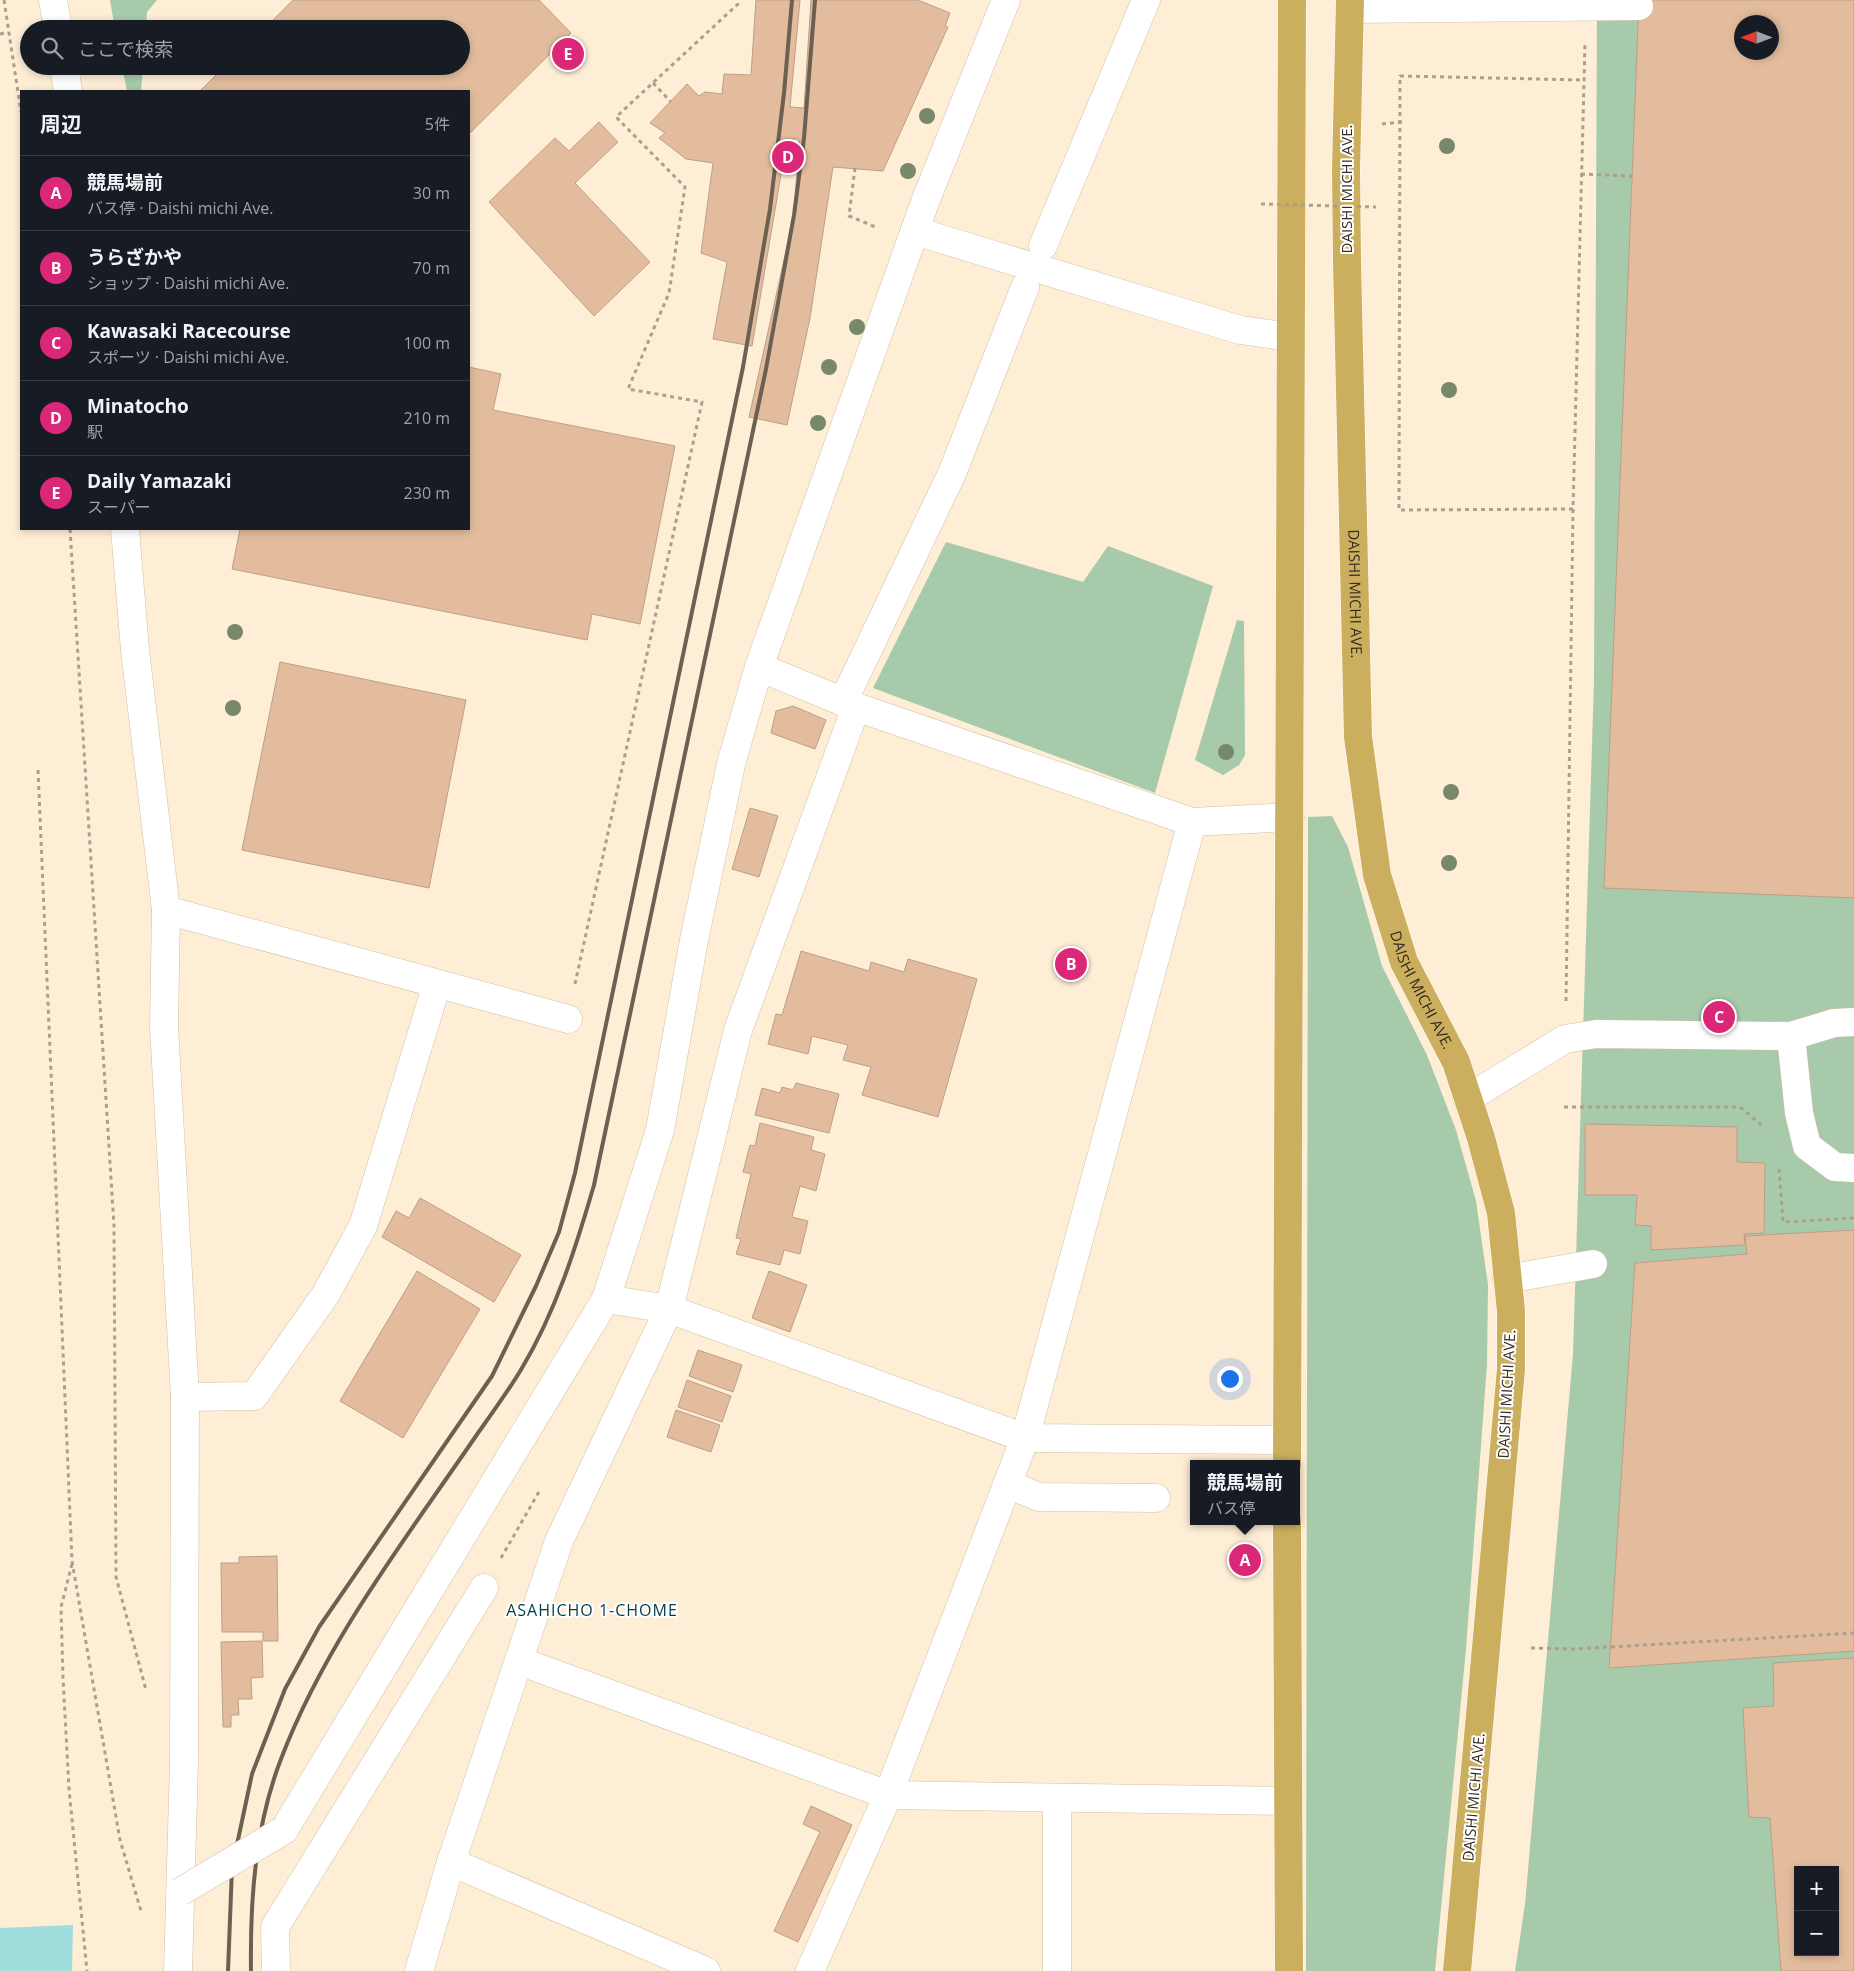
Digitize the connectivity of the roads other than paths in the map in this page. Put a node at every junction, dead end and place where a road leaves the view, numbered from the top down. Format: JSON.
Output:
{"nodes":[{"id":1,"x":53,"y":0,"type":"edge"},
{"id":2,"x":1006,"y":0,"type":"edge"},
{"id":3,"x":1146,"y":0,"type":"edge"},
{"id":4,"x":1292,"y":0,"type":"edge"},
{"id":5,"x":1350,"y":4,"type":"edge"},
{"id":6,"x":1639,"y":6,"type":"dead end"},
{"id":7,"x":56,"y":20,"type":"edge"},
{"id":8,"x":65,"y":75,"type":"edge"},
{"id":9,"x":68,"y":90,"type":"edge"},
{"id":10,"x":915,"y":231,"type":"junction"},
{"id":11,"x":1043,"y":246,"type":"dead end"},
{"id":12,"x":1025,"y":287,"type":"dead end"},
{"id":13,"x":1290,"y":337,"type":"junction"},
{"id":14,"x":117,"y":530,"type":"edge"},
{"id":15,"x":125,"y":530,"type":"edge"},
{"id":16,"x":130,"y":572,"type":"junction"},
{"id":17,"x":759,"y":667,"type":"junction"},
{"id":18,"x":849,"y":705,"type":"junction"},
{"id":19,"x":1290,"y":818,"type":"junction"},
{"id":20,"x":1192,"y":822,"type":"junction"},
{"id":21,"x":166,"y":910,"type":"junction"},
{"id":22,"x":437,"y":984,"type":"junction"},
{"id":23,"x":568,"y":1019,"type":"road end"},
{"id":24,"x":1854,"y":1022,"type":"edge"},
{"id":25,"x":1791,"y":1036,"type":"junction"},
{"id":26,"x":1467,"y":1099,"type":"junction"},
{"id":27,"x":1854,"y":1168,"type":"edge"},
{"id":28,"x":1593,"y":1264,"type":"dead end"},
{"id":29,"x":1507,"y":1280,"type":"junction"},
{"id":30,"x":606,"y":1299,"type":"junction"},
{"id":31,"x":668,"y":1309,"type":"junction"},
{"id":32,"x":185,"y":1397,"type":"junction"},
{"id":33,"x":1025,"y":1438,"type":"junction"},
{"id":34,"x":1287,"y":1452,"type":"edge"},
{"id":35,"x":1007,"y":1484,"type":"junction"},
{"id":36,"x":1156,"y":1498,"type":"dead end"},
{"id":37,"x":1287,"y":1525,"type":"edge"},
{"id":38,"x":484,"y":1588,"type":"dead end"},
{"id":39,"x":520,"y":1661,"type":"junction"},
{"id":40,"x":888,"y":1795,"type":"junction"},
{"id":41,"x":1057,"y":1799,"type":"junction"},
{"id":42,"x":1288,"y":1801,"type":"junction"},
{"id":43,"x":451,"y":1862,"type":"junction"},
{"id":44,"x":180,"y":1892,"type":"junction"},
{"id":45,"x":178,"y":1971,"type":"edge"},
{"id":46,"x":276,"y":1971,"type":"edge"},
{"id":47,"x":419,"y":1971,"type":"edge"},
{"id":48,"x":706,"y":1971,"type":"edge"},
{"id":49,"x":810,"y":1971,"type":"edge"},
{"id":50,"x":1057,"y":1971,"type":"edge"},
{"id":51,"x":1289,"y":1971,"type":"edge"},
{"id":52,"x":1457,"y":1971,"type":"edge"}],
"edges":[{"from":1,"to":7,"type":"street"},
{"from":2,"to":10,"type":"street"},
{"from":3,"to":11,"type":"street"},
{"from":4,"to":13,"type":"highway"},
{"from":5,"to":6,"type":"street"},
{"from":5,"to":26,"type":"highway","name":"DAISHI MICHI AVE."},
{"from":8,"to":9,"type":"street"},
{"from":10,"to":13,"type":"street"},
{"from":10,"to":17,"type":"street"},
{"from":12,"to":18,"type":"street"},
{"from":13,"to":19,"type":"highway"},
{"from":14,"to":16,"type":"street"},
{"from":15,"to":16,"type":"street"},
{"from":16,"to":21,"type":"street"},
{"from":17,"to":18,"type":"street"},
{"from":17,"to":30,"type":"street"},
{"from":18,"to":20,"type":"street"},
{"from":18,"to":31,"type":"street"},
{"from":19,"to":20,"type":"street"},
{"from":19,"to":34,"type":"highway"},
{"from":20,"to":33,"type":"street"},
{"from":21,"to":22,"type":"street"},
{"from":21,"to":32,"type":"street"},
{"from":22,"to":23,"type":"street"},
{"from":22,"to":32,"type":"street"},
{"from":24,"to":25,"type":"street"},
{"from":25,"to":26,"type":"street"},
{"from":25,"to":27,"type":"street"},
{"from":26,"to":29,"type":"highway","name":"DAISHI MICHI AVE."},
{"from":28,"to":29,"type":"street"},
{"from":29,"to":52,"type":"highway","name":"DAISHI MICHI AVE."},
{"from":30,"to":31,"type":"street"},
{"from":30,"to":44,"type":"street","bridge":true},
{"from":31,"to":33,"type":"street"},
{"from":31,"to":39,"type":"street"},
{"from":32,"to":44,"type":"street"},
{"from":33,"to":34,"type":"street"},
{"from":33,"to":35,"type":"street"},
{"from":35,"to":36,"type":"street"},
{"from":35,"to":40,"type":"street"},
{"from":37,"to":42,"type":"highway"},
{"from":38,"to":46,"type":"street"},
{"from":39,"to":40,"type":"street"},
{"from":39,"to":43,"type":"street"},
{"from":40,"to":41,"type":"street"},
{"from":40,"to":49,"type":"street"},
{"from":41,"to":42,"type":"street"},
{"from":41,"to":50,"type":"street"},
{"from":42,"to":51,"type":"highway"},
{"from":43,"to":47,"type":"street"},
{"from":43,"to":48,"type":"street"},
{"from":44,"to":45,"type":"street"}]}
